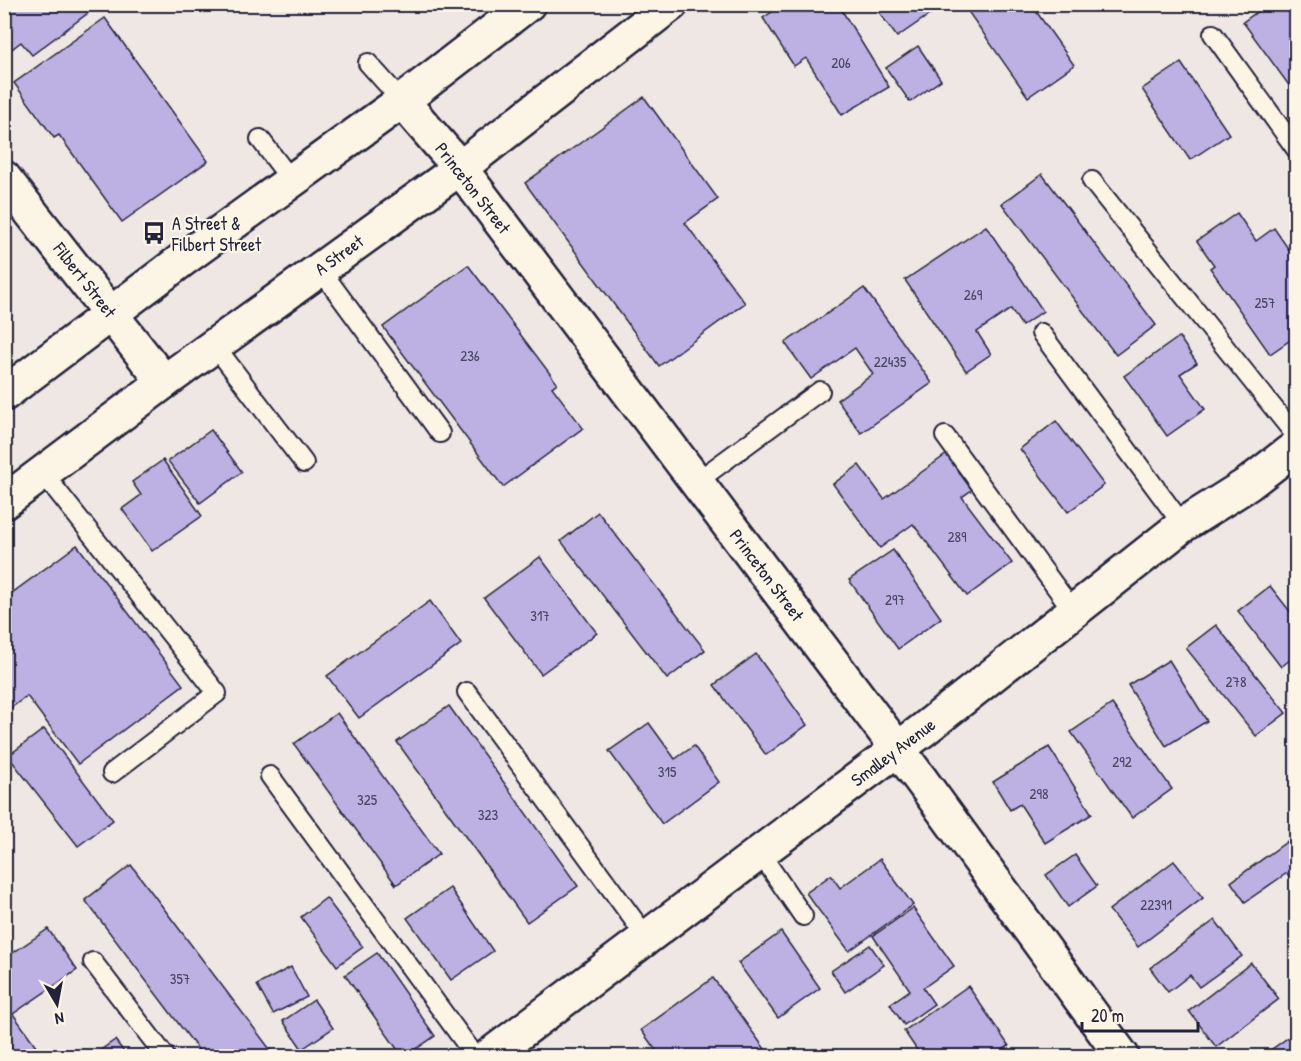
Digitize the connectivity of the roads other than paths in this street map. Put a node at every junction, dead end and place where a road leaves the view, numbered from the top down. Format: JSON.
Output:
{"nodes":[{"id":1,"x":528,"y":4,"type":"edge"},
{"id":2,"x":671,"y":4,"type":"edge"},
{"id":3,"x":1213,"y":34,"type":"dead end"},
{"id":4,"x":368,"y":63,"type":"dead end"},
{"id":5,"x":402,"y":101,"type":"junction"},
{"id":6,"x":260,"y":139,"type":"dead end"},
{"id":7,"x":1296,"y":149,"type":"edge"},
{"id":8,"x":460,"y":168,"type":"junction"},
{"id":9,"x":4,"y":178,"type":"edge"},
{"id":10,"x":291,"y":180,"type":"junction"},
{"id":11,"x":1092,"y":181,"type":"dead end"},
{"id":12,"x":320,"y":269,"type":"junction"},
{"id":13,"x":111,"y":313,"type":"junction"},
{"id":14,"x":1041,"y":333,"type":"dead end"},
{"id":15,"x":215,"y":346,"type":"junction"},
{"id":16,"x":164,"y":382,"type":"junction"},
{"id":17,"x":820,"y":390,"type":"dead end"},
{"id":18,"x":4,"y":394,"type":"edge"},
{"id":19,"x":440,"y":433,"type":"dead end"},
{"id":20,"x":945,"y":436,"type":"dead end"},
{"id":21,"x":1296,"y":436,"type":"edge"},
{"id":22,"x":1296,"y":447,"type":"edge"},
{"id":23,"x":304,"y":463,"type":"dead end"},
{"id":24,"x":44,"y":473,"type":"junction"},
{"id":25,"x":696,"y":482,"type":"junction"},
{"id":26,"x":4,"y":502,"type":"edge"},
{"id":27,"x":1183,"y":525,"type":"junction"},
{"id":28,"x":1074,"y":612,"type":"junction"},
{"id":29,"x":468,"y":692,"type":"dead end"},
{"id":30,"x":897,"y":749,"type":"junction"},
{"id":31,"x":111,"y":773,"type":"dead end"},
{"id":32,"x":270,"y":776,"type":"dead end"},
{"id":33,"x":760,"y":853,"type":"junction"},
{"id":34,"x":803,"y":916,"type":"dead end"},
{"id":35,"x":647,"y":938,"type":"junction"},
{"id":36,"x":93,"y":962,"type":"dead end"},
{"id":37,"x":165,"y":1056,"type":"edge"},
{"id":38,"x":475,"y":1056,"type":"edge"},
{"id":39,"x":489,"y":1056,"type":"edge"},
{"id":40,"x":1122,"y":1056,"type":"edge"}],
"edges":[{"from":1,"to":5,"type":"street"},
{"from":2,"to":8,"type":"street","name":"A Street"},
{"from":3,"to":7,"type":"lane"},
{"from":4,"to":5,"type":"lane"},
{"from":5,"to":8,"type":"street","name":"Princeton Street"},
{"from":5,"to":10,"type":"street"},
{"from":6,"to":10,"type":"lane"},
{"from":8,"to":12,"type":"street","name":"A Street"},
{"from":8,"to":25,"type":"street","name":"Princeton Street"},
{"from":9,"to":13,"type":"street","name":"Filbert Street"},
{"from":10,"to":13,"type":"street"},
{"from":11,"to":21,"type":"lane"},
{"from":12,"to":15,"type":"street","name":"A Street"},
{"from":12,"to":19,"type":"lane"},
{"from":13,"to":16,"type":"street","name":"Filbert Street"},
{"from":13,"to":18,"type":"street"},
{"from":14,"to":27,"type":"lane"},
{"from":15,"to":16,"type":"street","name":"A Street"},
{"from":15,"to":23,"type":"lane"},
{"from":16,"to":24,"type":"street","name":"A Street"},
{"from":17,"to":25,"type":"lane"},
{"from":20,"to":28,"type":"lane"},
{"from":22,"to":27,"type":"street","name":"Smalley Avenue"},
{"from":24,"to":26,"type":"street","name":"A Street"},
{"from":24,"to":31,"type":"lane"},
{"from":25,"to":30,"type":"street","name":"Princeton Street"},
{"from":27,"to":28,"type":"street","name":"Smalley Avenue"},
{"from":28,"to":30,"type":"street","name":"Smalley Avenue"},
{"from":29,"to":35,"type":"lane"},
{"from":30,"to":33,"type":"street","name":"Smalley Avenue"},
{"from":30,"to":40,"type":"street","name":"Princeton Street"},
{"from":32,"to":38,"type":"lane"},
{"from":33,"to":34,"type":"lane"},
{"from":33,"to":35,"type":"street","name":"Smalley Avenue"},
{"from":35,"to":39,"type":"street","name":"Smalley Avenue"},
{"from":36,"to":37,"type":"lane"}]}
